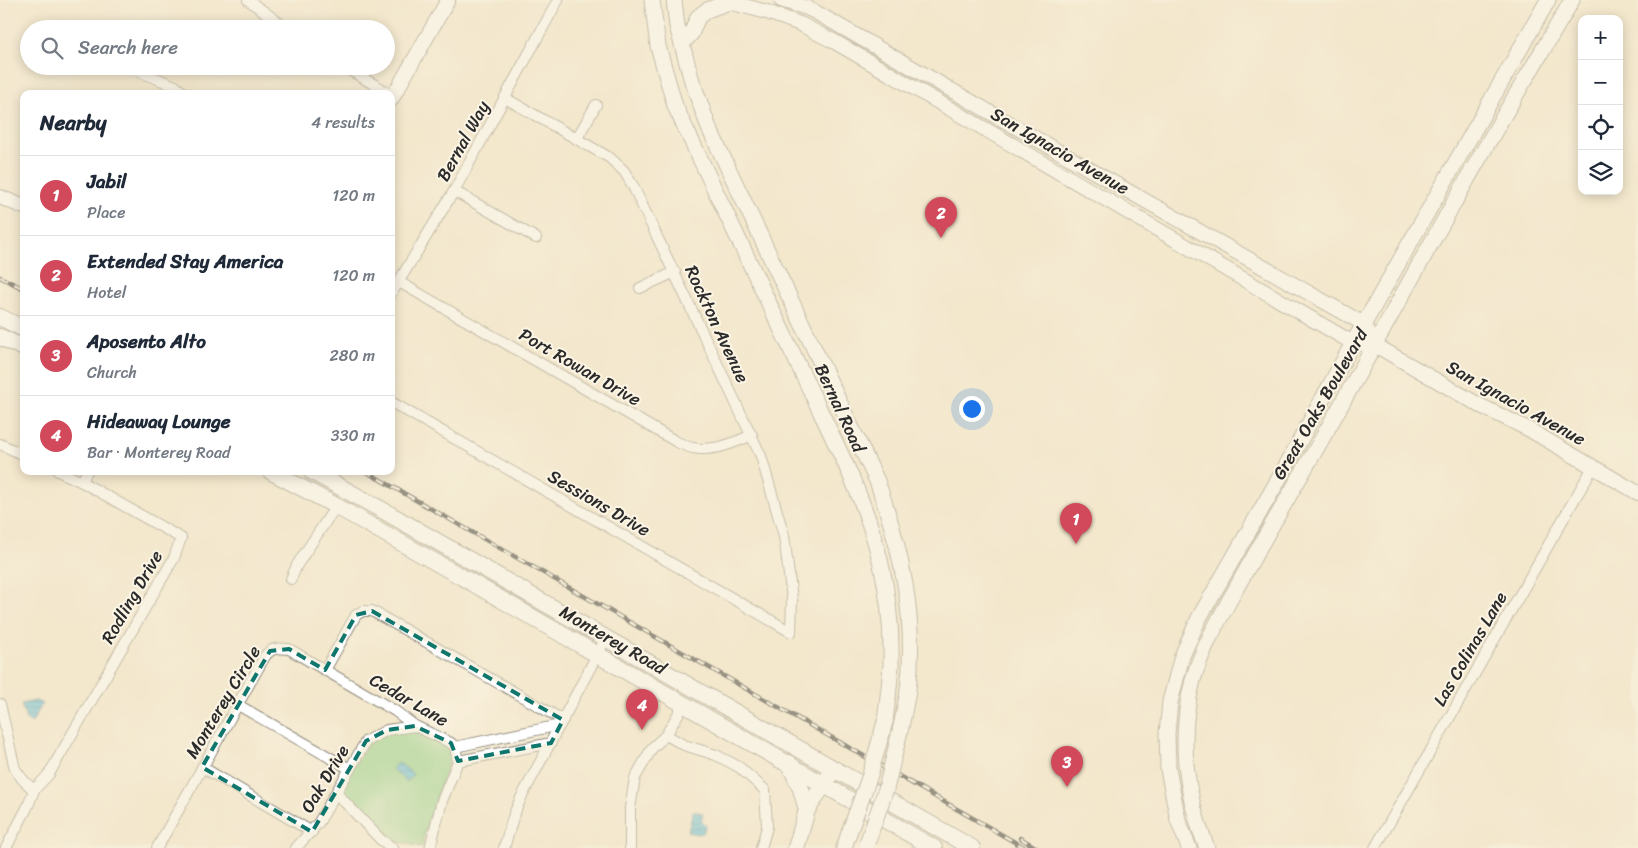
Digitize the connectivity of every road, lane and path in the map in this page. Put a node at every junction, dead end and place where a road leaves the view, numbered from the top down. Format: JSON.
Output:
{"nodes":[{"id":1,"x":248,"y":0,"type":"edge"},
{"id":2,"x":448,"y":0,"type":"edge"},
{"id":3,"x":558,"y":0,"type":"edge"},
{"id":4,"x":652,"y":0,"type":"edge"},
{"id":5,"x":674,"y":0,"type":"edge"},
{"id":6,"x":781,"y":0,"type":"edge"},
{"id":7,"x":1548,"y":0,"type":"edge"},
{"id":8,"x":1572,"y":0,"type":"edge"},
{"id":9,"x":725,"y":1,"type":"edge"},
{"id":10,"x":276,"y":20,"type":"edge"},
{"id":11,"x":682,"y":43,"type":"junction"},
{"id":12,"x":148,"y":75,"type":"edge"},
{"id":13,"x":358,"y":75,"type":"edge"},
{"id":14,"x":936,"y":81,"type":"junction"},
{"id":15,"x":180,"y":90,"type":"edge"},
{"id":16,"x":382,"y":90,"type":"edge"},
{"id":17,"x":395,"y":91,"type":"edge"},
{"id":18,"x":923,"y":93,"type":"junction"},
{"id":19,"x":505,"y":98,"type":"junction"},
{"id":20,"x":596,"y":105,"type":"dead end"},
{"id":21,"x":1481,"y":119,"type":"junction"},
{"id":22,"x":1492,"y":135,"type":"junction"},
{"id":23,"x":578,"y":138,"type":"junction"},
{"id":24,"x":454,"y":191,"type":"junction"},
{"id":25,"x":0,"y":197,"type":"edge"},
{"id":26,"x":20,"y":205,"type":"edge"},
{"id":27,"x":536,"y":238,"type":"dead end"},
{"id":28,"x":675,"y":272,"type":"junction"},
{"id":29,"x":398,"y":282,"type":"junction"},
{"id":30,"x":395,"y":287,"type":"edge"},
{"id":31,"x":640,"y":288,"type":"dead end"},
{"id":32,"x":0,"y":317,"type":"edge"},
{"id":33,"x":1364,"y":324,"type":"junction"},
{"id":34,"x":20,"y":327,"type":"edge"},
{"id":35,"x":0,"y":336,"type":"edge"},
{"id":36,"x":1353,"y":342,"type":"junction"},
{"id":37,"x":1375,"y":345,"type":"junction"},
{"id":38,"x":20,"y":346,"type":"edge"},
{"id":39,"x":395,"y":404,"type":"edge"},
{"id":40,"x":752,"y":434,"type":"junction"},
{"id":41,"x":0,"y":444,"type":"edge"},
{"id":42,"x":20,"y":453,"type":"edge"},
{"id":43,"x":1593,"y":467,"type":"junction"},
{"id":44,"x":67,"y":475,"type":"edge"},
{"id":45,"x":86,"y":475,"type":"edge"},
{"id":46,"x":278,"y":475,"type":"edge"},
{"id":47,"x":318,"y":475,"type":"edge"},
{"id":48,"x":82,"y":482,"type":"junction"},
{"id":49,"x":1638,"y":493,"type":"edge"},
{"id":50,"x":336,"y":506,"type":"junction"},
{"id":51,"x":1249,"y":530,"type":"junction"},
{"id":52,"x":1264,"y":538,"type":"junction"},
{"id":53,"x":291,"y":579,"type":"dead end"},
{"id":54,"x":791,"y":632,"type":"joint"},
{"id":55,"x":606,"y":638,"type":"junction"},
{"id":56,"x":597,"y":654,"type":"junction"},
{"id":57,"x":325,"y":670,"type":"junction"},
{"id":58,"x":0,"y":704,"type":"edge"},
{"id":59,"x":684,"y":704,"type":"junction"},
{"id":60,"x":238,"y":705,"type":"junction"},
{"id":61,"x":561,"y":723,"type":"junction"},
{"id":62,"x":415,"y":726,"type":"junction"},
{"id":63,"x":666,"y":735,"type":"junction"},
{"id":64,"x":551,"y":743,"type":"junction"},
{"id":65,"x":455,"y":747,"type":"junction"},
{"id":66,"x":789,"y":764,"type":"junction"},
{"id":67,"x":456,"y":766,"type":"junction"},
{"id":68,"x":202,"y":767,"type":"junction"},
{"id":69,"x":350,"y":769,"type":"junction"},
{"id":70,"x":834,"y":769,"type":"junction"},
{"id":71,"x":824,"y":784,"type":"junction"},
{"id":72,"x":34,"y":790,"type":"junction"},
{"id":73,"x":336,"y":793,"type":"junction"},
{"id":74,"x":807,"y":810,"type":"junction"},
{"id":75,"x":312,"y":832,"type":"junction"},
{"id":76,"x":866,"y":846,"type":"edge"},
{"id":77,"x":160,"y":847,"type":"edge"},
{"id":78,"x":6,"y":848,"type":"edge"},
{"id":79,"x":296,"y":848,"type":"edge"},
{"id":80,"x":394,"y":848,"type":"edge"},
{"id":81,"x":430,"y":848,"type":"edge"},
{"id":82,"x":504,"y":848,"type":"edge"},
{"id":83,"x":630,"y":848,"type":"edge"},
{"id":84,"x":761,"y":848,"type":"edge"},
{"id":85,"x":796,"y":848,"type":"edge"},
{"id":86,"x":844,"y":848,"type":"edge"},
{"id":87,"x":934,"y":848,"type":"edge"},
{"id":88,"x":972,"y":848,"type":"edge"},
{"id":89,"x":1189,"y":848,"type":"edge"},
{"id":90,"x":1207,"y":848,"type":"edge"},
{"id":91,"x":1375,"y":848,"type":"edge"}],
"edges":[{"from":1,"to":10,"type":"street"},
{"from":2,"to":17,"type":"street"},
{"from":3,"to":19,"type":"street","name":"Bernal Way"},
{"from":4,"to":86,"type":"main road","name":"Bernal Road","bridge":true},
{"from":5,"to":11,"type":"main road","name":"Bernal Road"},
{"from":6,"to":14,"type":"street","name":"San Ignacio Avenue"},
{"from":7,"to":21,"type":"main road","name":"Great Oaks Boulevard"},
{"from":8,"to":22,"type":"main road","name":"Great Oaks Boulevard"},
{"from":9,"to":11,"type":"main road"},
{"from":9,"to":18,"type":"street","name":"San Ignacio Avenue"},
{"from":11,"to":76,"type":"main road","name":"Bernal Road","bridge":true},
{"from":12,"to":15,"type":"street"},
{"from":13,"to":16,"type":"street"},
{"from":14,"to":18,"type":"street"},
{"from":14,"to":33,"type":"street","name":"San Ignacio Avenue"},
{"from":18,"to":36,"type":"street","name":"San Ignacio Avenue"},
{"from":19,"to":23,"type":"street","name":"Rockton Avenue"},
{"from":19,"to":24,"type":"street","name":"Bernal Way"},
{"from":20,"to":23,"type":"street"},
{"from":21,"to":22,"type":"main road"},
{"from":21,"to":33,"type":"main road","name":"Great Oaks Boulevard"},
{"from":22,"to":37,"type":"main road","name":"Great Oaks Boulevard"},
{"from":23,"to":28,"type":"street","name":"Rockton Avenue"},
{"from":24,"to":27,"type":"street"},
{"from":24,"to":29,"type":"street","name":"Bernal Way"},
{"from":25,"to":26,"type":"street"},
{"from":28,"to":31,"type":"street"},
{"from":28,"to":40,"type":"street","name":"Rockton Avenue"},
{"from":29,"to":30,"type":"street","name":"Bernal Way"},
{"from":29,"to":40,"type":"street","name":"Port Rowan Drive"},
{"from":32,"to":34,"type":"main road"},
{"from":33,"to":36,"type":"main road","name":"Great Oaks Boulevard"},
{"from":33,"to":37,"type":"street"},
{"from":35,"to":38,"type":"main road"},
{"from":36,"to":37,"type":"street","name":"San Ignacio Avenue"},
{"from":36,"to":51,"type":"main road","name":"Great Oaks Boulevard"},
{"from":37,"to":43,"type":"street","name":"San Ignacio Avenue"},
{"from":37,"to":52,"type":"main road","name":"Great Oaks Boulevard"},
{"from":39,"to":54,"type":"street","name":"Sessions Drive"},
{"from":40,"to":54,"type":"street","name":"Rockton Avenue"},
{"from":41,"to":42,"type":"street"},
{"from":43,"to":49,"type":"street","name":"San Ignacio Avenue"},
{"from":43,"to":91,"type":"street","name":"Las Colinas Lane"},
{"from":44,"to":48,"type":"street","name":"Rodling Drive"},
{"from":45,"to":48,"type":"street"},
{"from":46,"to":50,"type":"main road","name":"Monterey Road"},
{"from":47,"to":55,"type":"main road","name":"Monterey Road"},
{"from":48,"to":72,"type":"street","name":"Rodling Drive"},
{"from":50,"to":53,"type":"street"},
{"from":50,"to":56,"type":"main road","name":"Monterey Road"},
{"from":51,"to":52,"type":"main road"},
{"from":51,"to":89,"type":"main road","name":"Great Oaks Boulevard"},
{"from":52,"to":90,"type":"main road","name":"Great Oaks Boulevard"},
{"from":55,"to":56,"type":"street"},
{"from":55,"to":70,"type":"main road","name":"Monterey Road"},
{"from":56,"to":59,"type":"main road","name":"Monterey Road"},
{"from":56,"to":61,"type":"street"},
{"from":57,"to":60,"type":"street","name":"Monterey Circle"},
{"from":57,"to":61,"type":"street"},
{"from":57,"to":62,"type":"street","name":"Cedar Lane"},
{"from":58,"to":72,"type":"street"},
{"from":59,"to":63,"type":"street"},
{"from":59,"to":66,"type":"main road","name":"Monterey Road"},
{"from":60,"to":68,"type":"street","name":"Monterey Circle"},
{"from":60,"to":69,"type":"street"},
{"from":61,"to":64,"type":"street"},
{"from":61,"to":65,"type":"street"},
{"from":62,"to":65,"type":"street","name":"Cedar Lane"},
{"from":62,"to":69,"type":"street","name":"Oak Drive"},
{"from":63,"to":83,"type":"street"},
{"from":63,"to":84,"type":"street"},
{"from":64,"to":67,"type":"street"},
{"from":64,"to":82,"type":"street"},
{"from":65,"to":67,"type":"street","name":"Cedar Lane"},
{"from":66,"to":71,"type":"main road","name":"Monterey Road"},
{"from":66,"to":74,"type":"main road"},
{"from":67,"to":81,"type":"street"},
{"from":68,"to":75,"type":"street"},
{"from":68,"to":77,"type":"street","name":"Monterey Circle"},
{"from":69,"to":73,"type":"street","name":"Oak Drive"},
{"from":70,"to":71,"type":"main road"},
{"from":70,"to":88,"type":"main road","name":"Monterey Road"},
{"from":71,"to":74,"type":"main road"},
{"from":71,"to":87,"type":"main road","name":"Monterey Road"},
{"from":72,"to":78,"type":"street"},
{"from":73,"to":75,"type":"street","name":"Oak Drive"},
{"from":73,"to":80,"type":"street"},
{"from":74,"to":85,"type":"main road"},
{"from":75,"to":79,"type":"street","name":"Oak Drive"}]}
